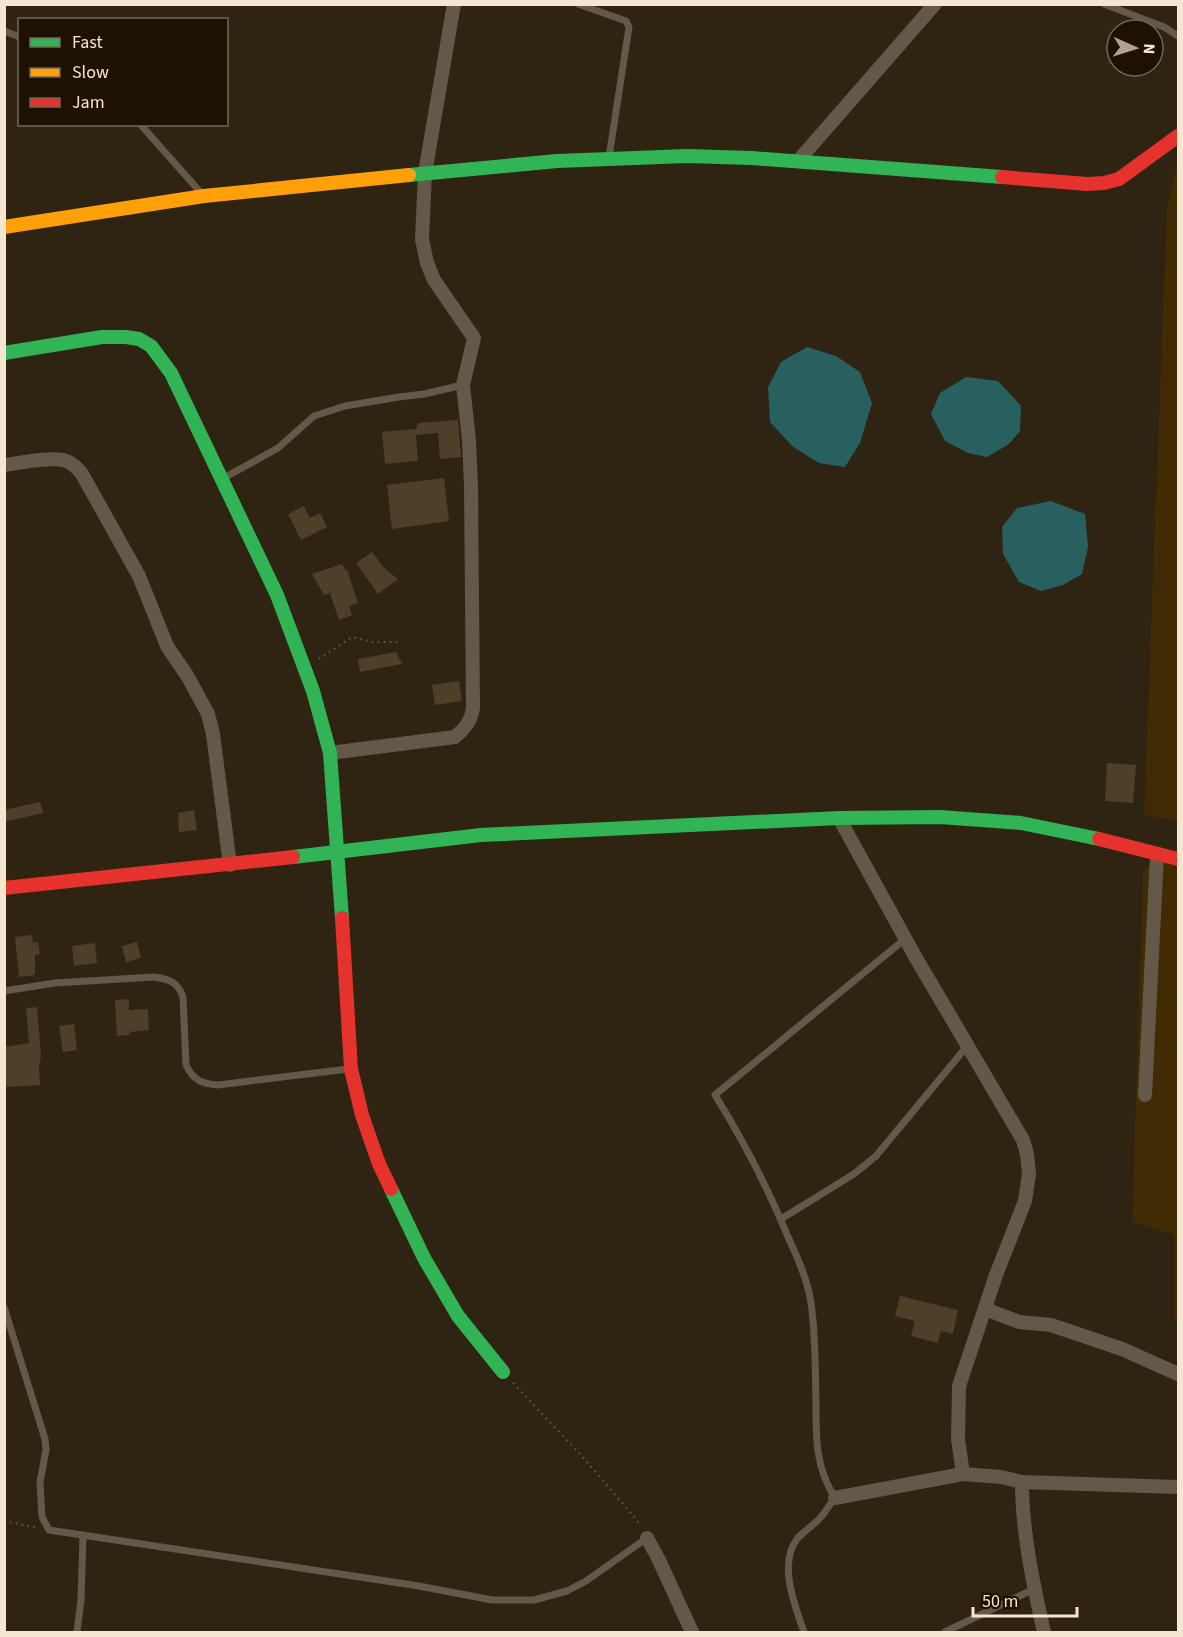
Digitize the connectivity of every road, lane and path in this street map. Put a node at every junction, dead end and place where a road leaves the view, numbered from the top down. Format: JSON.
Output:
{"nodes":[{"id":1,"x":454,"y":4,"type":"edge"},
{"id":2,"x":578,"y":4,"type":"edge"},
{"id":3,"x":935,"y":4,"type":"edge"},
{"id":4,"x":1104,"y":4,"type":"edge"},
{"id":5,"x":1179,"y":36,"type":"edge"},
{"id":6,"x":142,"y":126,"type":"edge"},
{"id":7,"x":1179,"y":136,"type":"edge"},
{"id":8,"x":609,"y":159,"type":"junction"},
{"id":9,"x":798,"y":161,"type":"junction"},
{"id":10,"x":425,"y":173,"type":"junction"},
{"id":11,"x":204,"y":196,"type":"junction"},
{"id":12,"x":4,"y":227,"type":"edge"},
{"id":13,"x":4,"y":353,"type":"edge"},
{"id":14,"x":463,"y":386,"type":"junction"},
{"id":15,"x":4,"y":465,"type":"edge"},
{"id":16,"x":221,"y":479,"type":"junction"},
{"id":17,"x":402,"y":642,"type":"dead end"},
{"id":18,"x":314,"y":663,"type":"dead end"},
{"id":19,"x":330,"y":753,"type":"junction"},
{"id":20,"x":839,"y":818,"type":"junction"},
{"id":21,"x":338,"y":852,"type":"junction"},
{"id":22,"x":1157,"y":855,"type":"junction"},
{"id":23,"x":1179,"y":859,"type":"edge"},
{"id":24,"x":230,"y":864,"type":"junction"},
{"id":25,"x":4,"y":888,"type":"edge"},
{"id":26,"x":905,"y":939,"type":"junction"},
{"id":27,"x":4,"y":991,"type":"edge"},
{"id":28,"x":968,"y":1045,"type":"junction"},
{"id":29,"x":351,"y":1069,"type":"junction"},
{"id":30,"x":1146,"y":1095,"type":"dead end"},
{"id":31,"x":781,"y":1219,"type":"junction"},
{"id":32,"x":4,"y":1307,"type":"edge"},
{"id":33,"x":985,"y":1309,"type":"junction"},
{"id":34,"x":503,"y":1372,"type":"joint"},
{"id":35,"x":1179,"y":1374,"type":"edge"},
{"id":36,"x":963,"y":1474,"type":"junction"},
{"id":37,"x":1022,"y":1482,"type":"junction"},
{"id":38,"x":1179,"y":1487,"type":"edge"},
{"id":39,"x":835,"y":1498,"type":"junction"},
{"id":40,"x":4,"y":1521,"type":"edge"},
{"id":41,"x":49,"y":1530,"type":"junction"},
{"id":42,"x":83,"y":1536,"type":"junction"},
{"id":43,"x":647,"y":1538,"type":"junction"},
{"id":44,"x":1034,"y":1589,"type":"junction"},
{"id":45,"x":77,"y":1632,"type":"edge"},
{"id":46,"x":692,"y":1632,"type":"edge"},
{"id":47,"x":804,"y":1632,"type":"edge"},
{"id":48,"x":945,"y":1632,"type":"edge"},
{"id":49,"x":1044,"y":1632,"type":"edge"}],
"edges":[{"from":1,"to":10,"type":"street"},
{"from":2,"to":8,"type":"lane"},
{"from":3,"to":9,"type":"street"},
{"from":4,"to":5,"type":"lane"},
{"from":6,"to":11,"type":"lane"},
{"from":7,"to":9,"type":"street"},
{"from":8,"to":9,"type":"street"},
{"from":8,"to":10,"type":"street"},
{"from":10,"to":11,"type":"street"},
{"from":10,"to":14,"type":"street"},
{"from":11,"to":12,"type":"street"},
{"from":13,"to":16,"type":"street"},
{"from":14,"to":16,"type":"lane"},
{"from":14,"to":19,"type":"street"},
{"from":15,"to":24,"type":"street"},
{"from":16,"to":19,"type":"street"},
{"from":17,"to":18,"type":"path"},
{"from":19,"to":21,"type":"street"},
{"from":20,"to":21,"type":"street"},
{"from":20,"to":22,"type":"street"},
{"from":20,"to":26,"type":"street"},
{"from":21,"to":24,"type":"street"},
{"from":21,"to":29,"type":"street"},
{"from":22,"to":23,"type":"street"},
{"from":22,"to":30,"type":"street"},
{"from":24,"to":25,"type":"street"},
{"from":26,"to":28,"type":"street"},
{"from":26,"to":31,"type":"lane"},
{"from":27,"to":29,"type":"lane"},
{"from":28,"to":31,"type":"lane"},
{"from":28,"to":33,"type":"street"},
{"from":29,"to":34,"type":"street"},
{"from":31,"to":39,"type":"lane"},
{"from":32,"to":41,"type":"lane"},
{"from":33,"to":35,"type":"street"},
{"from":33,"to":36,"type":"street"},
{"from":34,"to":43,"type":"path"},
{"from":36,"to":37,"type":"street"},
{"from":36,"to":39,"type":"street"},
{"from":37,"to":38,"type":"street"},
{"from":37,"to":44,"type":"street"},
{"from":39,"to":47,"type":"lane"},
{"from":40,"to":41,"type":"path"},
{"from":41,"to":42,"type":"lane"},
{"from":42,"to":43,"type":"lane"},
{"from":42,"to":45,"type":"lane"},
{"from":43,"to":46,"type":"street"},
{"from":44,"to":48,"type":"lane"},
{"from":44,"to":49,"type":"street"}]}
